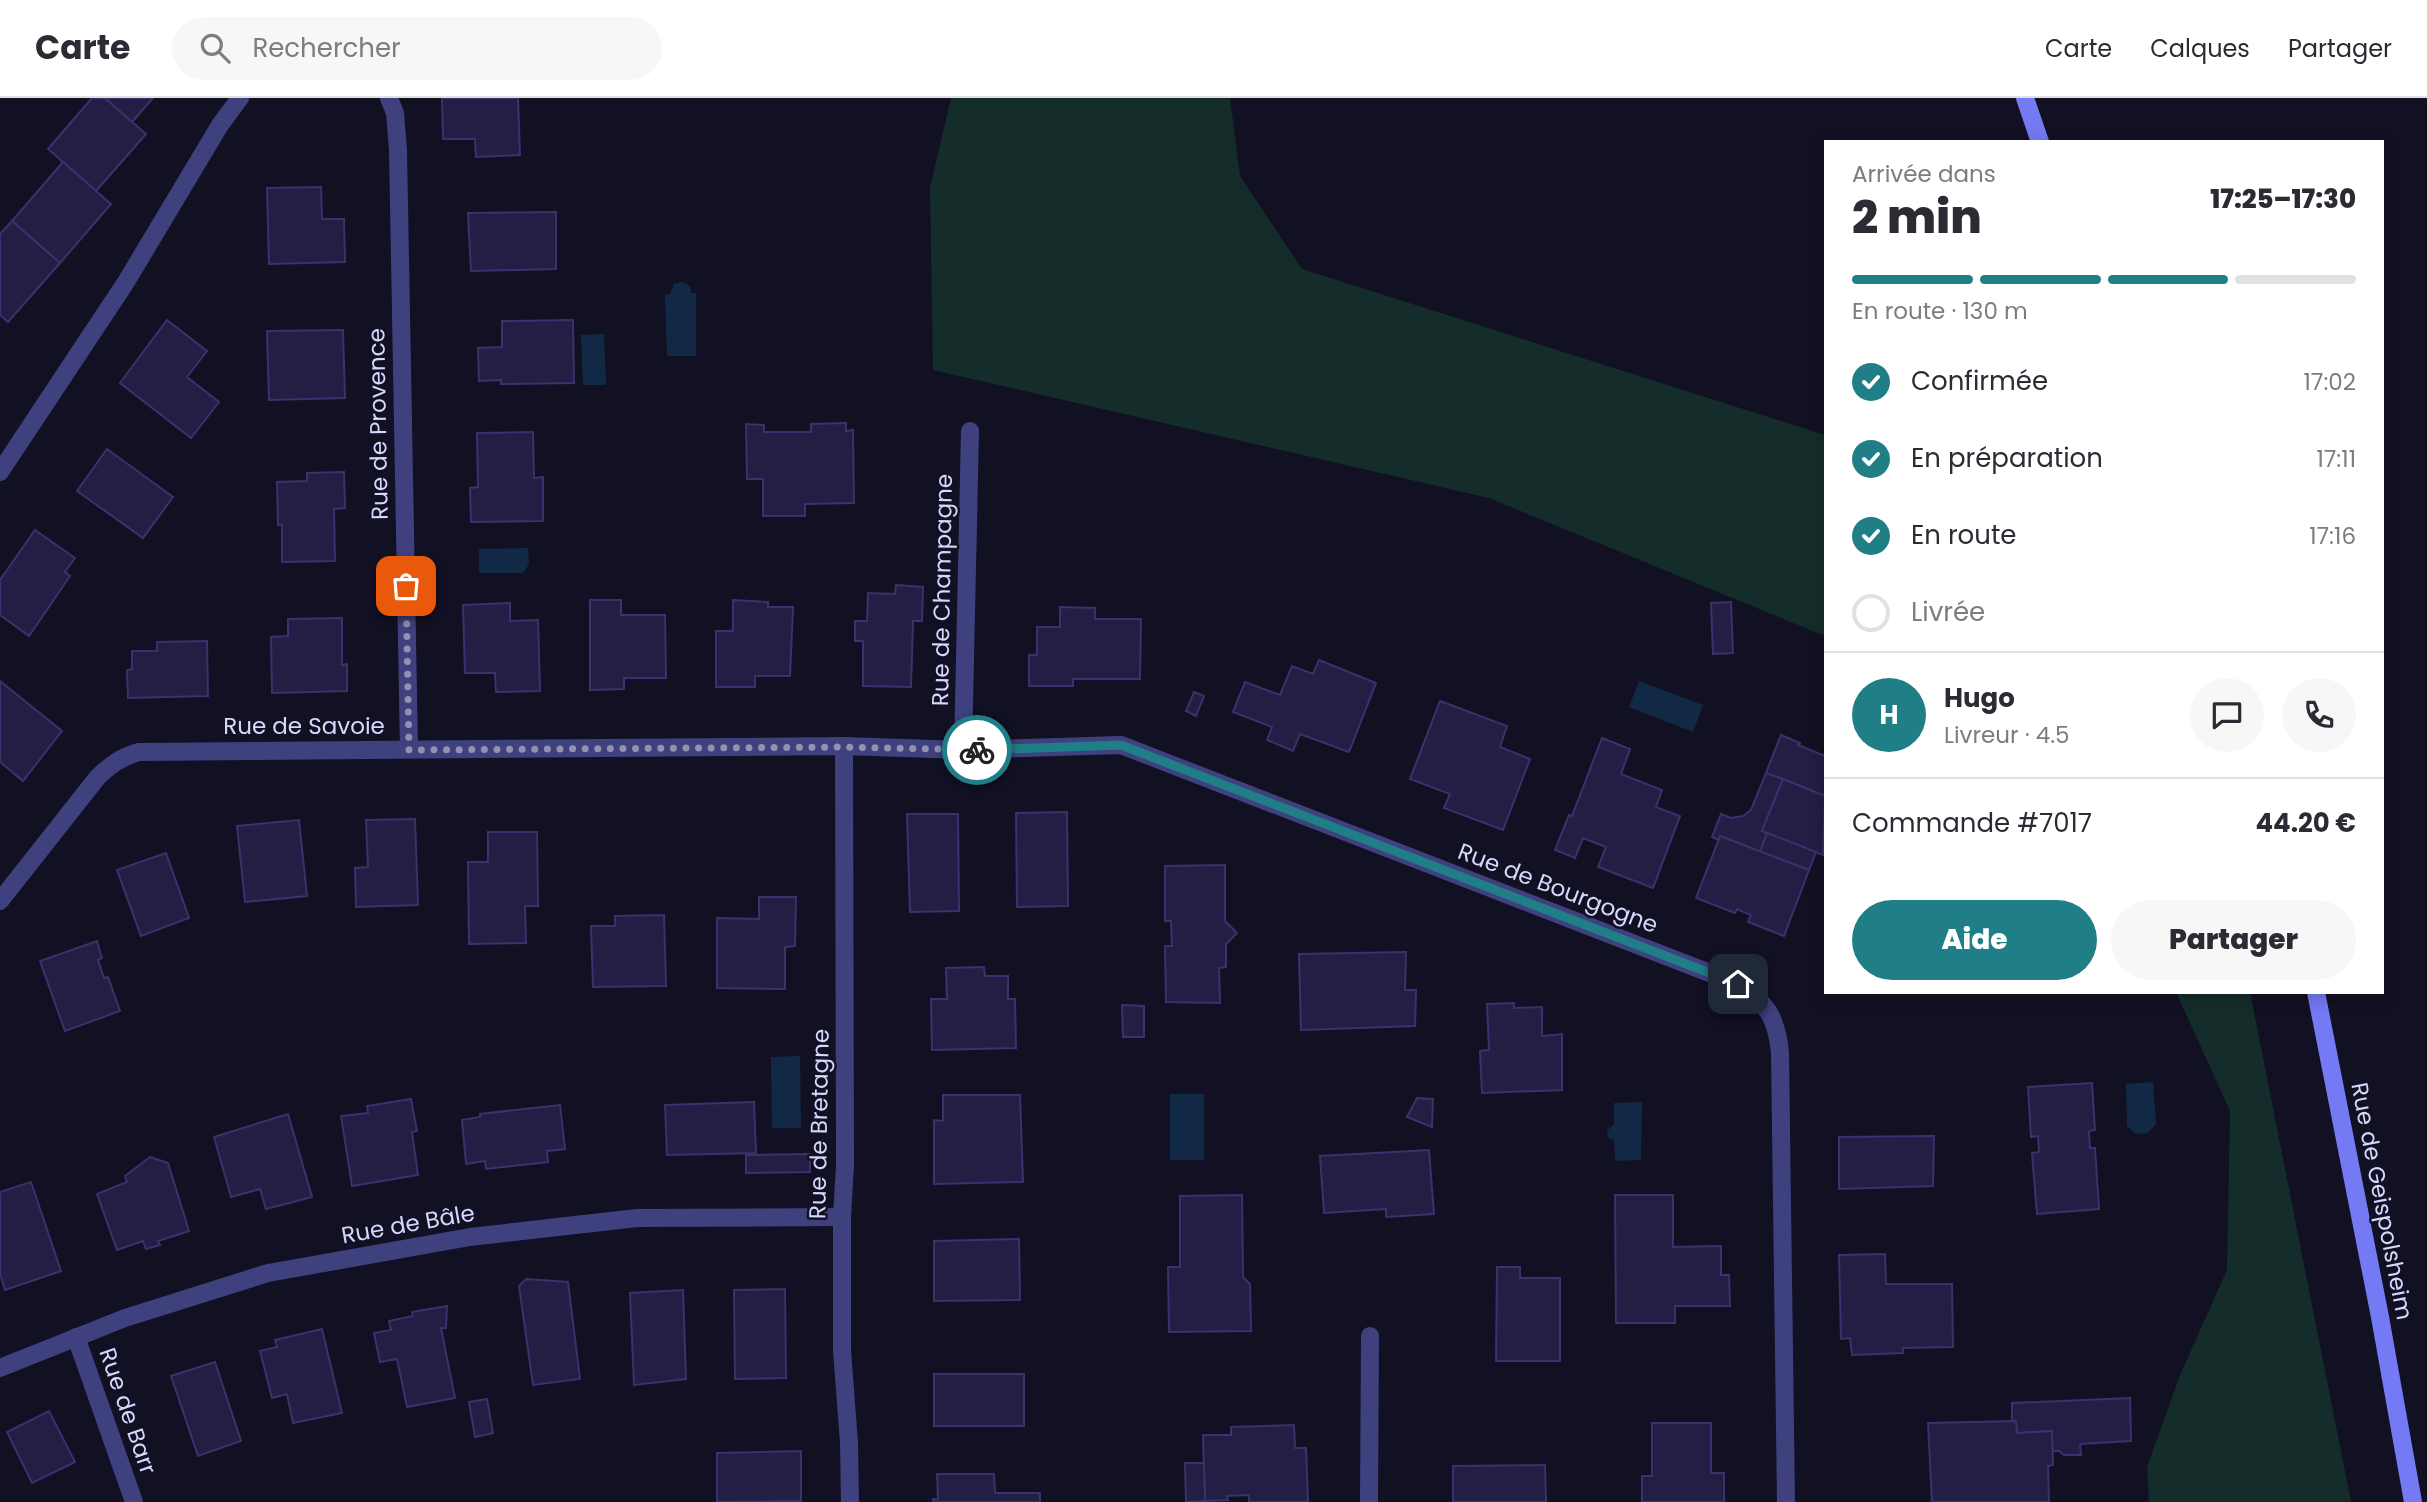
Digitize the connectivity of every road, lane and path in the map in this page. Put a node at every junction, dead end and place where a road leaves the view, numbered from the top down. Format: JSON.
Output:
{"nodes":[{"id":1,"x":240,"y":98,"type":"edge"},
{"id":2,"x":390,"y":98,"type":"edge"},
{"id":3,"x":2025,"y":98,"type":"edge"},
{"id":4,"x":2039,"y":140,"type":"edge"},
{"id":5,"x":970,"y":431,"type":"dead end"},
{"id":6,"x":0,"y":472,"type":"edge"},
{"id":7,"x":844,"y":747,"type":"junction"},
{"id":8,"x":409,"y":750,"type":"junction"},
{"id":9,"x":963,"y":750,"type":"junction"},
{"id":10,"x":0,"y":901,"type":"edge"},
{"id":11,"x":2316,"y":994,"type":"edge"},
{"id":12,"x":842,"y":1217,"type":"junction"},
{"id":13,"x":1370,"y":1336,"type":"dead end"},
{"id":14,"x":76,"y":1337,"type":"junction"},
{"id":15,"x":0,"y":1368,"type":"edge"},
{"id":16,"x":134,"y":1502,"type":"edge"},
{"id":17,"x":850,"y":1502,"type":"edge"},
{"id":18,"x":1369,"y":1502,"type":"edge"},
{"id":19,"x":1786,"y":1502,"type":"edge"},
{"id":20,"x":2413,"y":1502,"type":"edge"}],
"edges":[{"from":1,"to":6,"type":"street"},
{"from":2,"to":8,"type":"street","name":"Rue de Provence"},
{"from":3,"to":4,"type":"main road"},
{"from":5,"to":9,"type":"street","name":"Rue de Champagne"},
{"from":7,"to":8,"type":"street","name":"Rue de Savoie"},
{"from":7,"to":9,"type":"street","name":"Rue de Bourgogne"},
{"from":7,"to":12,"type":"street","name":"Rue de Bretagne"},
{"from":8,"to":10,"type":"street","name":"Rue de Savoie"},
{"from":9,"to":19,"type":"street","name":"Rue de Bourgogne"},
{"from":11,"to":20,"type":"main road","name":"Rue de Geispolsheim"},
{"from":12,"to":14,"type":"street","name":"Rue de Bâle"},
{"from":12,"to":17,"type":"street","name":"Rue de Bretagne"},
{"from":13,"to":18,"type":"street"},
{"from":14,"to":15,"type":"street","name":"Rue de Bâle"},
{"from":14,"to":16,"type":"street","name":"Rue de Barr"}]}
